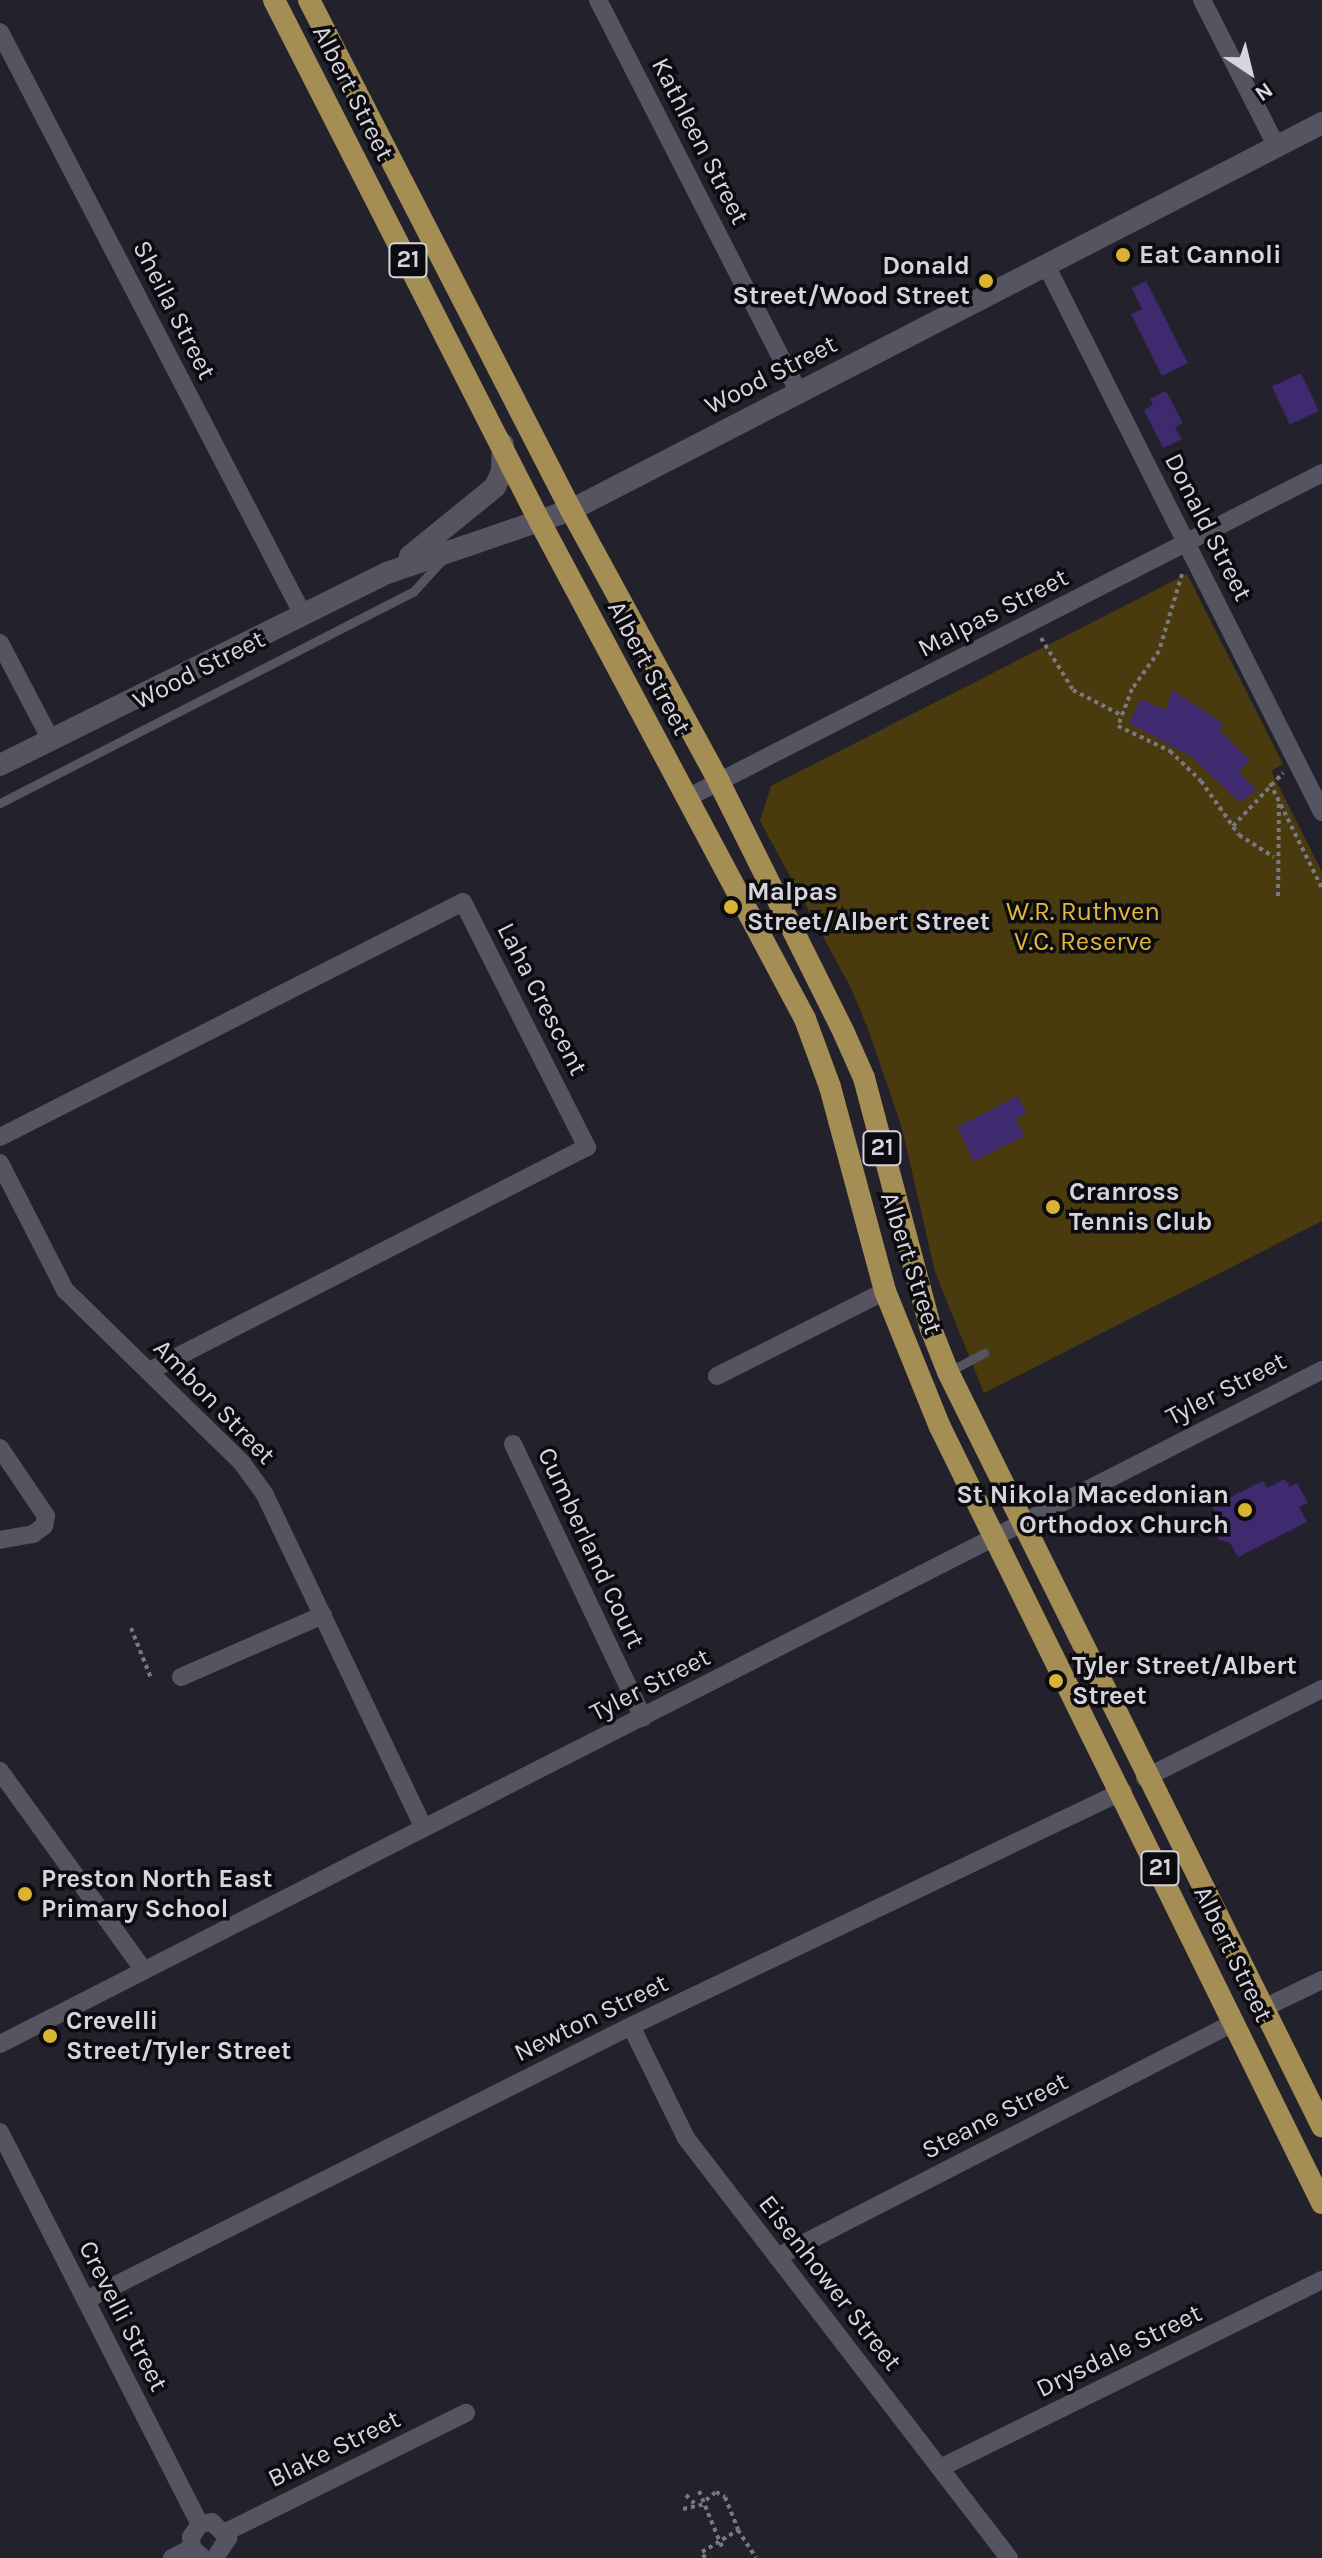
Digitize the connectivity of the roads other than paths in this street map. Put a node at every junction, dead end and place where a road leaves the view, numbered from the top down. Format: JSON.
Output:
{"nodes":[{"id":1,"x":274,"y":0,"type":"edge"},
{"id":2,"x":309,"y":0,"type":"edge"},
{"id":3,"x":598,"y":0,"type":"edge"},
{"id":4,"x":1202,"y":0,"type":"edge"},
{"id":5,"x":0,"y":32,"type":"edge"},
{"id":6,"x":1322,"y":123,"type":"edge"},
{"id":7,"x":377,"y":132,"type":"junction"},
{"id":8,"x":348,"y":146,"type":"junction"},
{"id":9,"x":1277,"y":147,"type":"junction"},
{"id":10,"x":1046,"y":265,"type":"junction"},
{"id":11,"x":799,"y":392,"type":"junction"},
{"id":12,"x":503,"y":444,"type":"junction"},
{"id":13,"x":1322,"y":473,"type":"edge"},
{"id":14,"x":571,"y":510,"type":"junction"},
{"id":15,"x":540,"y":522,"type":"junction"},
{"id":16,"x":1187,"y":543,"type":"junction"},
{"id":17,"x":452,"y":548,"type":"junction"},
{"id":18,"x":387,"y":573,"type":"junction"},
{"id":19,"x":302,"y":613,"type":"junction"},
{"id":20,"x":0,"y":643,"type":"edge"},
{"id":21,"x":51,"y":740,"type":"junction"},
{"id":22,"x":0,"y":765,"type":"edge"},
{"id":23,"x":1314,"y":778,"type":"edge"},
{"id":24,"x":719,"y":782,"type":"junction"},
{"id":25,"x":687,"y":798,"type":"junction"},
{"id":26,"x":0,"y":803,"type":"edge"},
{"id":27,"x":1322,"y":812,"type":"edge"},
{"id":28,"x":864,"y":1078,"type":"junction"},
{"id":29,"x":830,"y":1087,"type":"junction"},
{"id":30,"x":0,"y":1137,"type":"edge"},
{"id":31,"x":0,"y":1163,"type":"edge"},
{"id":32,"x":885,"y":1291,"type":"junction"},
{"id":33,"x":984,"y":1353,"type":"dead end"},
{"id":34,"x":151,"y":1370,"type":"junction"},
{"id":35,"x":1322,"y":1370,"type":"edge"},
{"id":36,"x":948,"y":1372,"type":"junction"},
{"id":37,"x":717,"y":1376,"type":"dead end"},
{"id":38,"x":513,"y":1444,"type":"dead end"},
{"id":39,"x":0,"y":1448,"type":"edge"},
{"id":40,"x":1022,"y":1522,"type":"junction"},
{"id":41,"x":995,"y":1534,"type":"junction"},
{"id":42,"x":0,"y":1540,"type":"edge"},
{"id":43,"x":323,"y":1615,"type":"junction"},
{"id":44,"x":181,"y":1677,"type":"dead end"},
{"id":45,"x":1322,"y":1689,"type":"edge"},
{"id":46,"x":643,"y":1718,"type":"junction"},
{"id":47,"x":0,"y":1771,"type":"edge"},
{"id":48,"x":1145,"y":1778,"type":"junction"},
{"id":49,"x":1123,"y":1791,"type":"junction"},
{"id":50,"x":424,"y":1828,"type":"junction"},
{"id":51,"x":144,"y":1971,"type":"junction"},
{"id":52,"x":1322,"y":1980,"type":"edge"},
{"id":53,"x":1264,"y":2008,"type":"junction"},
{"id":54,"x":1235,"y":2022,"type":"junction"},
{"id":55,"x":631,"y":2026,"type":"junction"},
{"id":56,"x":0,"y":2044,"type":"edge"},
{"id":57,"x":1322,"y":2126,"type":"edge"},
{"id":58,"x":0,"y":2132,"type":"edge"},
{"id":59,"x":1322,"y":2203,"type":"edge"},
{"id":60,"x":777,"y":2257,"type":"junction"},
{"id":61,"x":1322,"y":2280,"type":"edge"},
{"id":62,"x":86,"y":2300,"type":"junction"},
{"id":63,"x":466,"y":2413,"type":"dead end"},
{"id":64,"x":940,"y":2468,"type":"junction"},
{"id":65,"x":200,"y":2524,"type":"junction"},
{"id":66,"x":226,"y":2532,"type":"junction"},
{"id":67,"x":197,"y":2553,"type":"edge"},
{"id":68,"x":172,"y":2558,"type":"edge"},
{"id":69,"x":216,"y":2558,"type":"edge"},
{"id":70,"x":1009,"y":2558,"type":"edge"}],
"edges":[{"from":1,"to":8,"type":"highway","name":"Albert Street","number":"21"},
{"from":2,"to":7,"type":"highway","name":"Albert Street","number":"21"},
{"from":3,"to":11,"type":"street","name":"Kathleen Street"},
{"from":4,"to":9,"type":"street"},
{"from":5,"to":19,"type":"street","name":"Sheila Street"},
{"from":6,"to":9,"type":"street","name":"Wood Street"},
{"from":7,"to":8,"type":"highway"},
{"from":7,"to":14,"type":"highway","name":"Albert Street","number":"21"},
{"from":8,"to":12,"type":"highway","name":"Albert Street","number":"21"},
{"from":9,"to":10,"type":"street","name":"Wood Street"},
{"from":10,"to":11,"type":"street","name":"Wood Street"},
{"from":10,"to":16,"type":"street","name":"Donald Street"},
{"from":11,"to":14,"type":"street","name":"Wood Street"},
{"from":12,"to":15,"type":"highway","name":"Albert Street","number":"21"},
{"from":12,"to":18,"type":"street"},
{"from":13,"to":16,"type":"street","name":"Malpas Street"},
{"from":14,"to":15,"type":"street","name":"Wood Street"},
{"from":14,"to":24,"type":"highway","name":"Albert Street","number":"21"},
{"from":15,"to":17,"type":"street","name":"Wood Street"},
{"from":15,"to":25,"type":"highway","name":"Albert Street","number":"21"},
{"from":16,"to":23,"type":"street","name":"Donald Street"},
{"from":16,"to":24,"type":"street","name":"Malpas Street"},
{"from":17,"to":18,"type":"street","name":"Wood Street"},
{"from":17,"to":26,"type":"lane","name":"Wood Street"},
{"from":18,"to":19,"type":"street","name":"Wood Street"},
{"from":19,"to":21,"type":"street","name":"Wood Street"},
{"from":20,"to":21,"type":"street"},
{"from":21,"to":22,"type":"street","name":"Wood Street"},
{"from":23,"to":27,"type":"street","name":"Donald Street"},
{"from":24,"to":25,"type":"street","name":"Malpas Street"},
{"from":24,"to":28,"type":"highway","name":"Albert Street","number":"21"},
{"from":25,"to":29,"type":"highway","name":"Albert Street","number":"21"},
{"from":28,"to":29,"type":"highway"},
{"from":28,"to":36,"type":"highway","name":"Albert Street","number":"21"},
{"from":29,"to":32,"type":"highway","name":"Albert Street","number":"21"},
{"from":30,"to":34,"type":"street","name":"Laha Crescent"},
{"from":31,"to":34,"type":"street","name":"Ambon Street"},
{"from":32,"to":37,"type":"street"},
{"from":32,"to":41,"type":"highway","name":"Albert Street","number":"21"},
{"from":33,"to":36,"type":"lane"},
{"from":34,"to":43,"type":"street","name":"Ambon Street"},
{"from":35,"to":40,"type":"street","name":"Tyler Street"},
{"from":36,"to":40,"type":"highway","name":"Albert Street","number":"21"},
{"from":38,"to":46,"type":"street","name":"Cumberland Court"},
{"from":39,"to":42,"type":"street"},
{"from":40,"to":41,"type":"street","name":"Tyler Street"},
{"from":40,"to":48,"type":"highway","name":"Albert Street","number":"21"},
{"from":41,"to":46,"type":"street","name":"Tyler Street"},
{"from":41,"to":49,"type":"highway","name":"Albert Street","number":"21"},
{"from":43,"to":44,"type":"street"},
{"from":43,"to":50,"type":"street","name":"Ambon Street"},
{"from":45,"to":48,"type":"street"},
{"from":46,"to":50,"type":"street","name":"Tyler Street"},
{"from":47,"to":51,"type":"street"},
{"from":48,"to":53,"type":"highway","name":"Albert Street","number":"21"},
{"from":49,"to":54,"type":"highway","name":"Albert Street","number":"21"},
{"from":49,"to":55,"type":"street","name":"Newton Street"},
{"from":50,"to":51,"type":"street","name":"Tyler Street"},
{"from":51,"to":56,"type":"street","name":"Tyler Street"},
{"from":52,"to":53,"type":"street"},
{"from":53,"to":57,"type":"highway","name":"Albert Street","number":"21"},
{"from":54,"to":59,"type":"highway","name":"Albert Street","number":"21"},
{"from":54,"to":60,"type":"street","name":"Steane Street"},
{"from":55,"to":60,"type":"street","name":"Eisenhower Street"},
{"from":55,"to":62,"type":"street","name":"Newton Street"},
{"from":58,"to":62,"type":"street","name":"Crevelli Street"},
{"from":60,"to":64,"type":"street","name":"Eisenhower Street"},
{"from":61,"to":64,"type":"street","name":"Drysdale Street"},
{"from":62,"to":65,"type":"street","name":"Crevelli Street"},
{"from":63,"to":66,"type":"street","name":"Blake Street"},
{"from":64,"to":70,"type":"street","name":"Eisenhower Street"},
{"from":65,"to":66,"type":"street"},
{"from":65,"to":67,"type":"street"},
{"from":66,"to":69,"type":"street"},
{"from":67,"to":68,"type":"street"}]}
